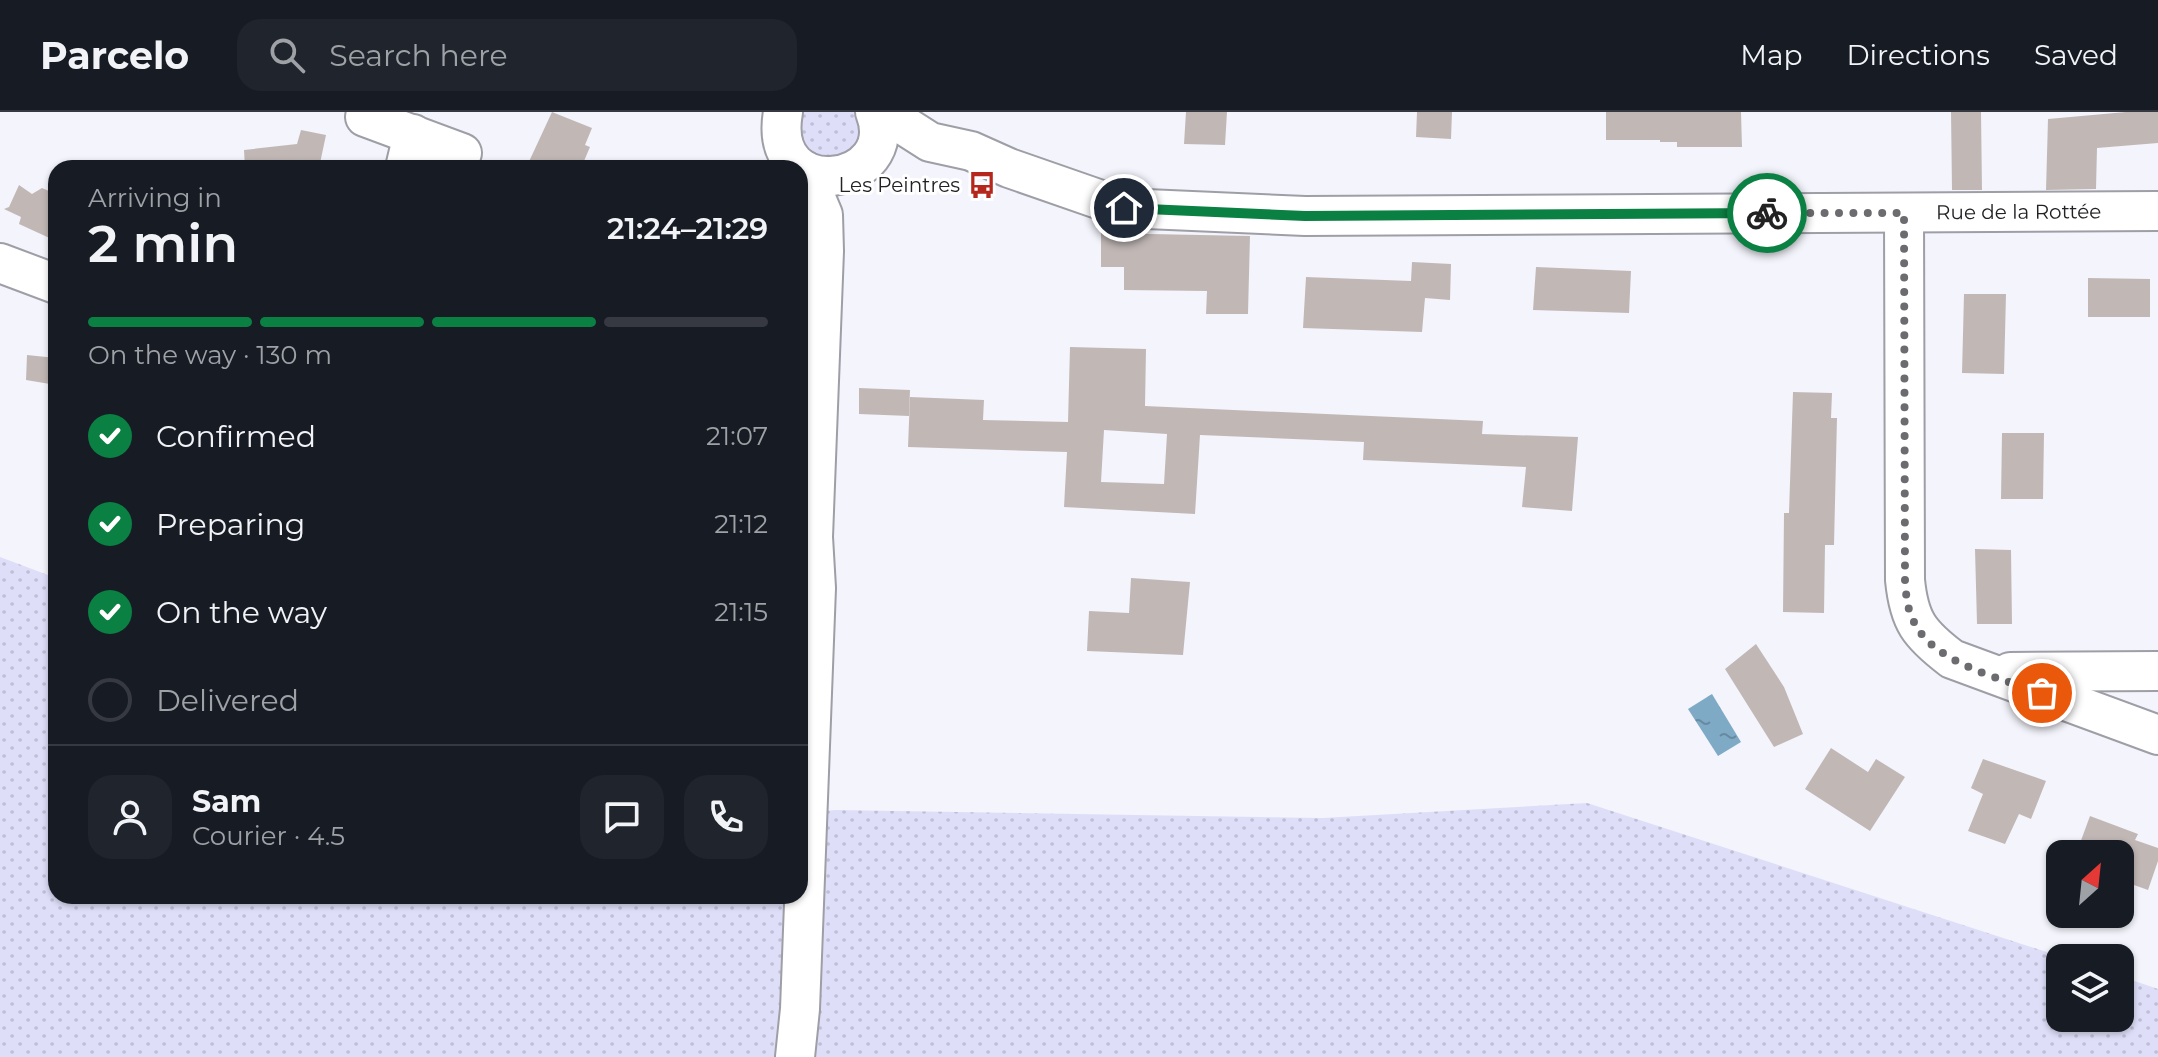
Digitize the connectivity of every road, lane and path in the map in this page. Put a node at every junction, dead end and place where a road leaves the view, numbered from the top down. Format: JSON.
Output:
{"nodes":[{"id":1,"x":783,"y":112,"type":"edge"},
{"id":2,"x":875,"y":112,"type":"edge"},
{"id":3,"x":883,"y":112,"type":"edge"},
{"id":4,"x":365,"y":117,"type":"dead end"},
{"id":5,"x":930,"y":142,"type":"junction"},
{"id":6,"x":409,"y":151,"type":"edge"},
{"id":7,"x":462,"y":153,"type":"dead end"},
{"id":8,"x":792,"y":160,"type":"edge"},
{"id":9,"x":859,"y":165,"type":"junction"},
{"id":10,"x":808,"y":172,"type":"edge"},
{"id":11,"x":808,"y":179,"type":"edge"},
{"id":12,"x":2158,"y":211,"type":"edge"},
{"id":13,"x":1904,"y":213,"type":"junction"},
{"id":14,"x":823,"y":215,"type":"junction"},
{"id":15,"x":0,"y":263,"type":"edge"},
{"id":16,"x":48,"y":281,"type":"edge"},
{"id":17,"x":808,"y":505,"type":"edge"},
{"id":18,"x":808,"y":547,"type":"edge"},
{"id":19,"x":2158,"y":671,"type":"edge"},
{"id":20,"x":1983,"y":672,"type":"junction"},
{"id":21,"x":2158,"y":735,"type":"edge"},
{"id":22,"x":808,"y":798,"type":"edge"},
{"id":23,"x":804,"y":904,"type":"edge"},
{"id":24,"x":795,"y":1057,"type":"edge"}],
"edges":[{"from":1,"to":8,"type":"street"},
{"from":2,"to":9,"type":"street"},
{"from":3,"to":5,"type":"street","name":"Rue de la Rottée"},
{"from":4,"to":6,"type":"street"},
{"from":5,"to":9,"type":"street","name":"Rue de la Rottée"},
{"from":5,"to":13,"type":"street","name":"Rue de la Rottée"},
{"from":6,"to":7,"type":"street"},
{"from":9,"to":10,"type":"street","name":"Rue de la Rottée"},
{"from":9,"to":14,"type":"street"},
{"from":11,"to":14,"type":"street"},
{"from":12,"to":13,"type":"street","name":"Rue de la Rottée"},
{"from":13,"to":20,"type":"street"},
{"from":14,"to":17,"type":"street"},
{"from":15,"to":16,"type":"street"},
{"from":18,"to":22,"type":"street"},
{"from":19,"to":20,"type":"street"},
{"from":20,"to":21,"type":"street"},
{"from":23,"to":24,"type":"street"}]}
